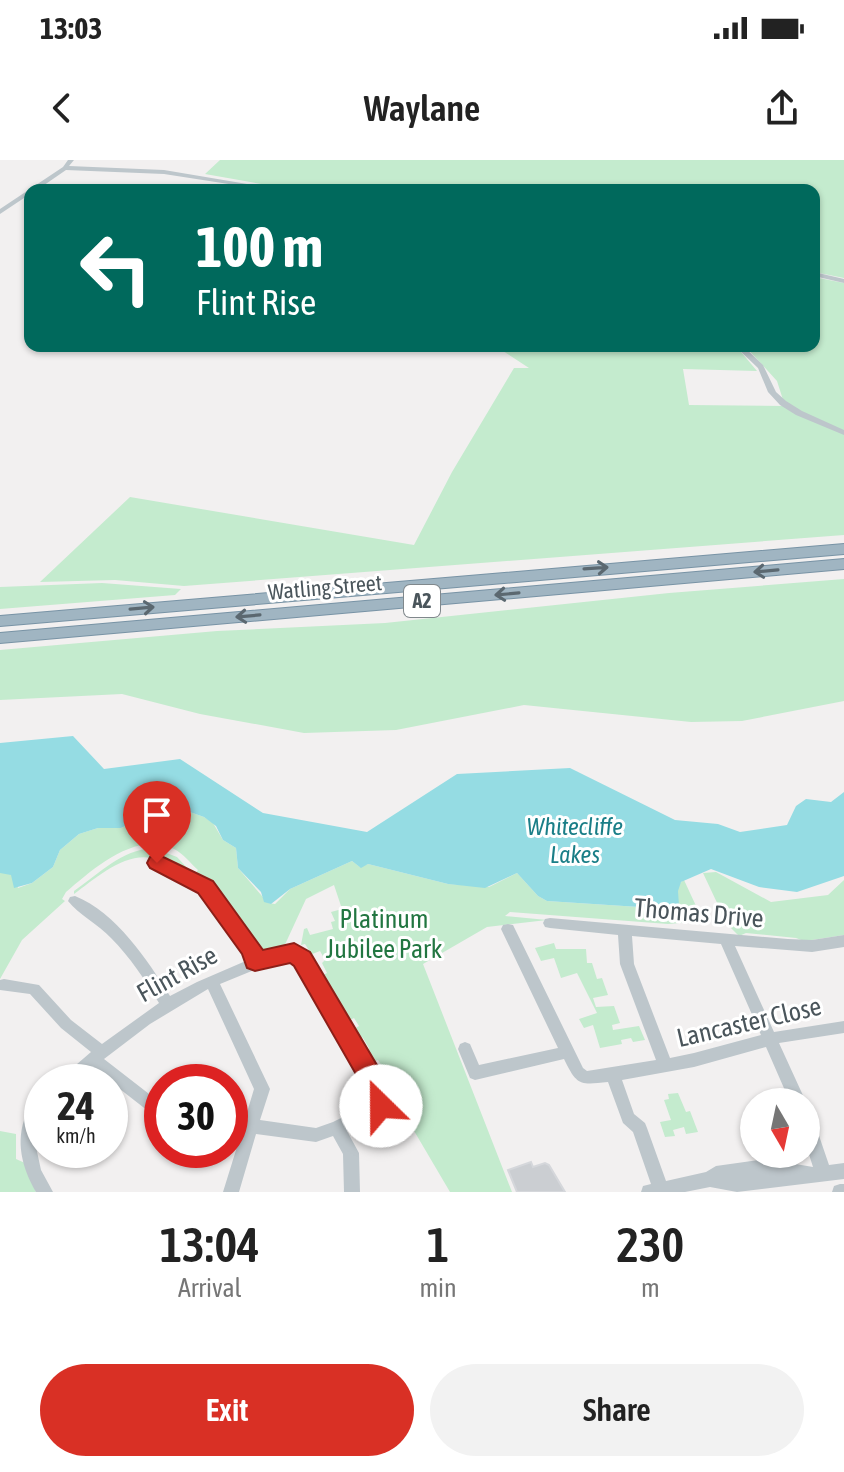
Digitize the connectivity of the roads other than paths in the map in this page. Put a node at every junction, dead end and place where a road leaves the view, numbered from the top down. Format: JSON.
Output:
{"nodes":[{"id":1,"x":71,"y":160,"type":"edge"},
{"id":2,"x":65,"y":168,"type":"junction"},
{"id":3,"x":41,"y":184,"type":"edge"},
{"id":4,"x":241,"y":184,"type":"edge"},
{"id":5,"x":24,"y":196,"type":"edge"},
{"id":6,"x":0,"y":212,"type":"edge"},
{"id":7,"x":820,"y":275,"type":"edge"},
{"id":8,"x":844,"y":281,"type":"edge"},
{"id":9,"x":745,"y":352,"type":"edge"},
{"id":10,"x":843,"y":433,"type":"edge"},
{"id":11,"x":844,"y":549,"type":"edge"},
{"id":12,"x":844,"y":564,"type":"edge"},
{"id":13,"x":0,"y":619,"type":"edge"},
{"id":14,"x":0,"y":638,"type":"edge"},
{"id":15,"x":157,"y":863,"type":"dead end"},
{"id":16,"x":75,"y":901,"type":"dead end"},
{"id":17,"x":550,"y":923,"type":"dead end"},
{"id":18,"x":508,"y":929,"type":"dead end"},
{"id":19,"x":625,"y":930,"type":"junction"},
{"id":20,"x":725,"y":938,"type":"junction"},
{"id":21,"x":844,"y":941,"type":"edge"},
{"id":22,"x":255,"y":961,"type":"junction"},
{"id":23,"x":212,"y":982,"type":"junction"},
{"id":24,"x":4,"y":985,"type":"dead end"},
{"id":25,"x":168,"y":1005,"type":"junction"},
{"id":26,"x":844,"y":1027,"type":"edge"},
{"id":27,"x":771,"y":1040,"type":"junction"},
{"id":28,"x":465,"y":1049,"type":"dead end"},
{"id":29,"x":568,"y":1052,"type":"junction"},
{"id":30,"x":97,"y":1055,"type":"junction"},
{"id":31,"x":87,"y":1064,"type":"edge"},
{"id":32,"x":665,"y":1065,"type":"junction"},
{"id":33,"x":613,"y":1075,"type":"junction"},
{"id":34,"x":792,"y":1088,"type":"edge"},
{"id":35,"x":144,"y":1097,"type":"edge"},
{"id":36,"x":248,"y":1126,"type":"edge"},
{"id":37,"x":252,"y":1126,"type":"junction"},
{"id":38,"x":337,"y":1128,"type":"junction"},
{"id":39,"x":820,"y":1163,"type":"edge"},
{"id":40,"x":33,"y":1168,"type":"edge"},
{"id":41,"x":844,"y":1171,"type":"edge"},
{"id":42,"x":823,"y":1172,"type":"junction"},
{"id":43,"x":655,"y":1190,"type":"edge"},
{"id":44,"x":45,"y":1192,"type":"edge"},
{"id":45,"x":231,"y":1192,"type":"edge"},
{"id":46,"x":352,"y":1192,"type":"edge"}],
"edges":[{"from":1,"to":2,"type":"street"},
{"from":2,"to":3,"type":"street"},
{"from":2,"to":4,"type":"street"},
{"from":5,"to":6,"type":"street"},
{"from":7,"to":8,"type":"street"},
{"from":9,"to":10,"type":"street"},
{"from":13,"to":11,"type":"highway","name":"Watling Street","number":"A2","one_way":true},
{"from":12,"to":14,"type":"highway","name":"Watling Street","number":"A2","one_way":true},
{"from":15,"to":22,"type":"street"},
{"from":16,"to":25,"type":"street"},
{"from":17,"to":19,"type":"street","name":"Thomas Drive"},
{"from":18,"to":29,"type":"street"},
{"from":19,"to":20,"type":"street","name":"Thomas Drive"},
{"from":19,"to":32,"type":"street"},
{"from":20,"to":21,"type":"street","name":"Thomas Drive"},
{"from":20,"to":27,"type":"street"},
{"from":22,"to":23,"type":"street","name":"Flint Rise"},
{"from":22,"to":38,"type":"street","name":"Flint Rise"},
{"from":23,"to":25,"type":"street","name":"Flint Rise"},
{"from":23,"to":37,"type":"street"},
{"from":24,"to":30,"type":"street"},
{"from":25,"to":30,"type":"street","name":"Flint Rise"},
{"from":26,"to":27,"type":"street","name":"Lancaster Close"},
{"from":27,"to":32,"type":"street","name":"Lancaster Close"},
{"from":27,"to":34,"type":"street"},
{"from":28,"to":29,"type":"street"},
{"from":29,"to":33,"type":"street"},
{"from":30,"to":31,"type":"street","name":"Flint Rise"},
{"from":30,"to":35,"type":"street"},
{"from":32,"to":33,"type":"street","name":"Lancaster Close"},
{"from":33,"to":43,"type":"street"},
{"from":36,"to":37,"type":"street"},
{"from":37,"to":38,"type":"street"},
{"from":37,"to":45,"type":"street"},
{"from":38,"to":46,"type":"street"},
{"from":39,"to":42,"type":"street"},
{"from":40,"to":44,"type":"street"},
{"from":41,"to":42,"type":"street"},
{"from":42,"to":43,"type":"street"}]}
